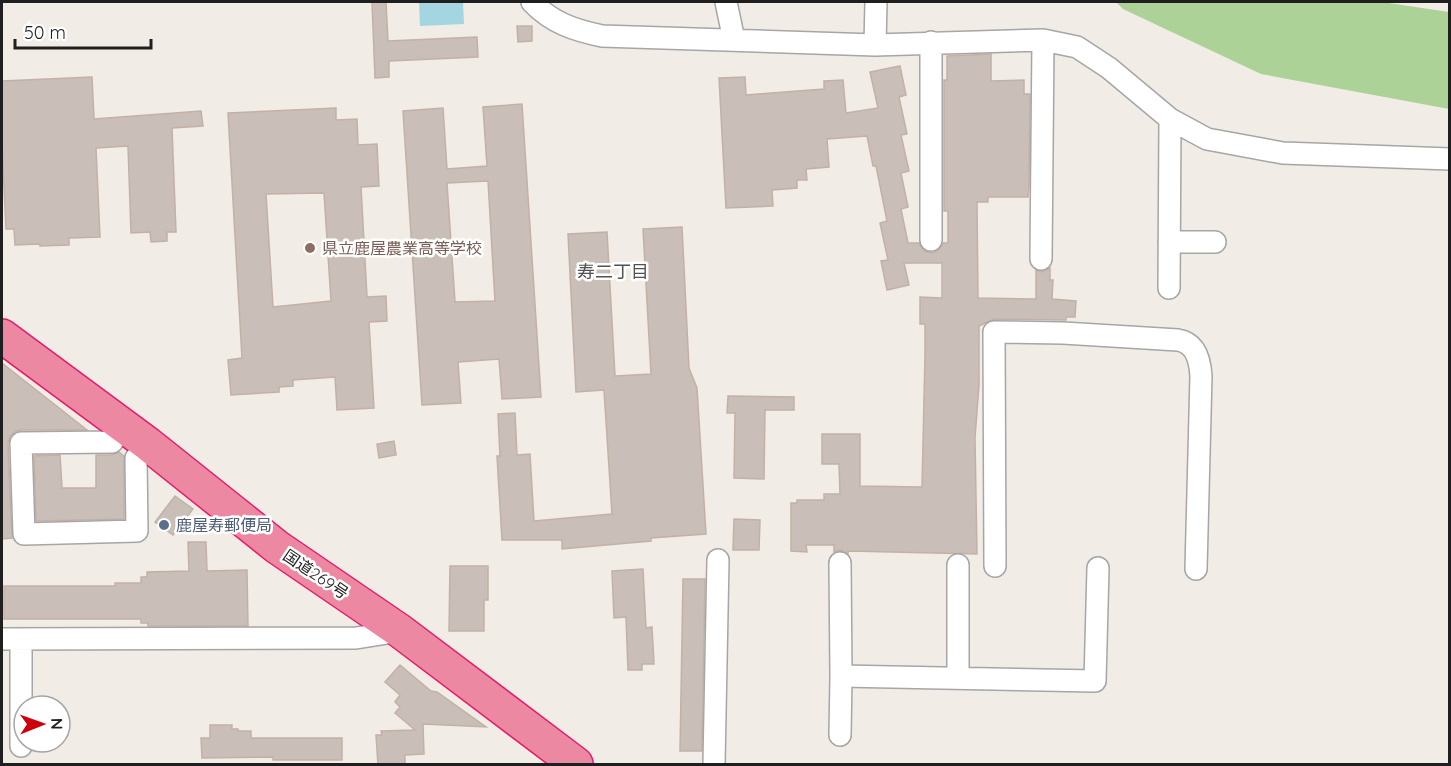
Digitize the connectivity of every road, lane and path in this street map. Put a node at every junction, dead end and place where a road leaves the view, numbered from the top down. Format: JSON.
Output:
{"nodes":[{"id":1,"x":531,"y":2,"type":"edge"},
{"id":2,"x":726,"y":2,"type":"edge"},
{"id":3,"x":876,"y":2,"type":"edge"},
{"id":4,"x":734,"y":40,"type":"junction"},
{"id":5,"x":1043,"y":40,"type":"junction"},
{"id":6,"x":931,"y":42,"type":"junction"},
{"id":7,"x":875,"y":45,"type":"junction"},
{"id":8,"x":1170,"y":119,"type":"junction"},
{"id":9,"x":1449,"y":159,"type":"edge"},
{"id":10,"x":931,"y":240,"type":"dead end"},
{"id":11,"x":1169,"y":242,"type":"junction"},
{"id":12,"x":1215,"y":242,"type":"dead end"},
{"id":13,"x":1041,"y":259,"type":"dead end"},
{"id":14,"x":1169,"y":288,"type":"dead end"},
{"id":15,"x":2,"y":336,"type":"edge"},
{"id":16,"x":136,"y":434,"type":"junction"},
{"id":17,"x":718,"y":560,"type":"dead end"},
{"id":18,"x":840,"y":563,"type":"dead end"},
{"id":19,"x":958,"y":566,"type":"dead end"},
{"id":20,"x":995,"y":566,"type":"dead end"},
{"id":21,"x":1098,"y":568,"type":"dead end"},
{"id":22,"x":1196,"y":569,"type":"dead end"},
{"id":23,"x":400,"y":631,"type":"junction"},
{"id":24,"x":11,"y":639,"type":"edge"},
{"id":25,"x":841,"y":676,"type":"junction"},
{"id":26,"x":958,"y":678,"type":"junction"},
{"id":27,"x":16,"y":694,"type":"edge"},
{"id":28,"x":840,"y":735,"type":"dead end"},
{"id":29,"x":576,"y":765,"type":"edge"},
{"id":30,"x":714,"y":765,"type":"edge"}],
"edges":[{"from":1,"to":4,"type":"street"},
{"from":2,"to":4,"type":"street"},
{"from":3,"to":7,"type":"street"},
{"from":4,"to":7,"type":"street"},
{"from":5,"to":6,"type":"street"},
{"from":5,"to":8,"type":"street"},
{"from":5,"to":13,"type":"street"},
{"from":6,"to":7,"type":"street"},
{"from":6,"to":10,"type":"street"},
{"from":8,"to":9,"type":"street"},
{"from":8,"to":11,"type":"street"},
{"from":11,"to":12,"type":"street"},
{"from":11,"to":14,"type":"street"},
{"from":15,"to":16,"type":"highway","name":"国道269号"},
{"from":16,"to":16,"type":"street"},
{"from":16,"to":23,"type":"highway","name":"国道269号"},
{"from":17,"to":30,"type":"street"},
{"from":18,"to":25,"type":"street"},
{"from":19,"to":26,"type":"street"},
{"from":20,"to":22,"type":"street"},
{"from":21,"to":26,"type":"street"},
{"from":23,"to":24,"type":"street"},
{"from":23,"to":29,"type":"highway","name":"国道269号"},
{"from":24,"to":27,"type":"street"},
{"from":25,"to":26,"type":"street"},
{"from":25,"to":28,"type":"street"}]}
